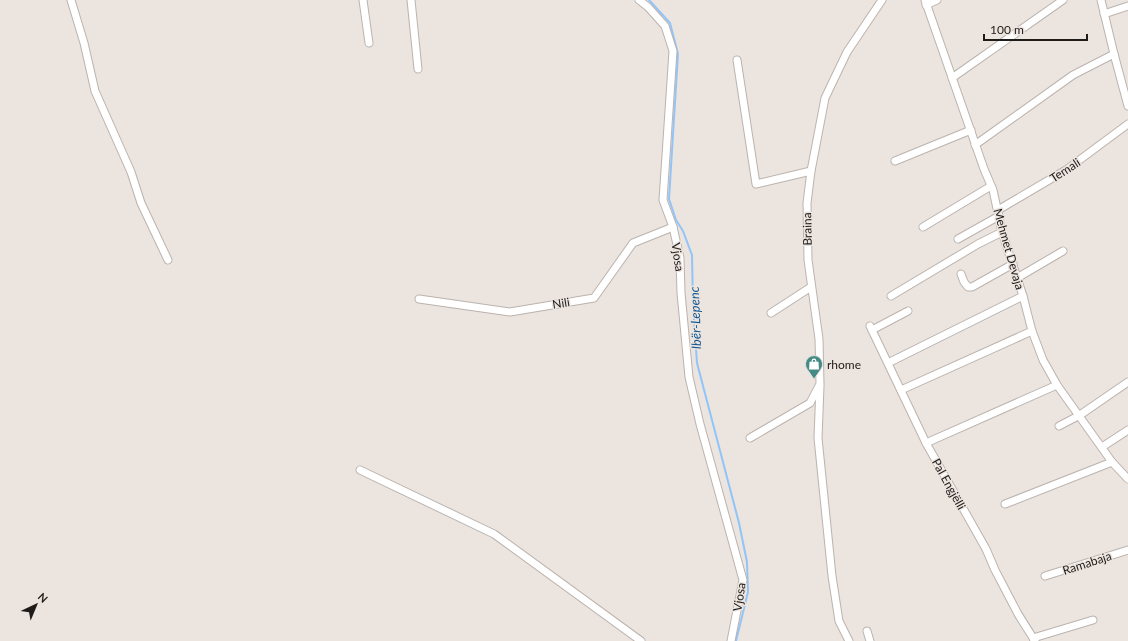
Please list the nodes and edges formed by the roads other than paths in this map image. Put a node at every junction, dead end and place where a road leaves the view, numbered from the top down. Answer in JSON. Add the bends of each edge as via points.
{"nodes":[{"id":1,"x":71,"y":0,"type":"edge"},
{"id":2,"x":363,"y":0,"type":"edge"},
{"id":3,"x":411,"y":0,"type":"edge"},
{"id":4,"x":639,"y":0,"type":"edge"},
{"id":5,"x":882,"y":0,"type":"edge"},
{"id":6,"x":937,"y":0,"type":"edge"},
{"id":7,"x":1063,"y":0,"type":"edge"},
{"id":8,"x":1101,"y":0,"type":"edge"},
{"id":9,"x":925,"y":3,"type":"edge"},
{"id":10,"x":1128,"y":6,"type":"edge"},
{"id":11,"x":1104,"y":14,"type":"junction"},
{"id":12,"x":369,"y":43,"type":"dead end"},
{"id":13,"x":1114,"y":54,"type":"junction"},
{"id":14,"x":737,"y":60,"type":"dead end"},
{"id":15,"x":418,"y":69,"type":"dead end"},
{"id":16,"x":952,"y":78,"type":"junction"},
{"id":17,"x":1125,"y":78,"type":"edge"},
{"id":18,"x":1128,"y":106,"type":"edge"},
{"id":19,"x":1128,"y":124,"type":"edge"},
{"id":20,"x":971,"y":130,"type":"junction"},
{"id":21,"x":975,"y":145,"type":"junction"},
{"id":22,"x":895,"y":161,"type":"dead end"},
{"id":23,"x":811,"y":171,"type":"junction"},
{"id":24,"x":991,"y":186,"type":"junction"},
{"id":25,"x":998,"y":212,"type":"junction"},
{"id":26,"x":673,"y":227,"type":"junction"},
{"id":27,"x":923,"y":227,"type":"dead end"},
{"id":28,"x":1002,"y":232,"type":"junction"},
{"id":29,"x":958,"y":239,"type":"dead end"},
{"id":30,"x":1063,"y":251,"type":"dead end"},
{"id":31,"x":168,"y":260,"type":"dead end"},
{"id":32,"x":1013,"y":264,"type":"junction"},
{"id":33,"x":961,"y":274,"type":"dead end"},
{"id":34,"x":1017,"y":278,"type":"junction"},
{"id":35,"x":811,"y":288,"type":"junction"},
{"id":36,"x":892,"y":296,"type":"dead end"},
{"id":37,"x":1023,"y":296,"type":"junction"},
{"id":38,"x":419,"y":299,"type":"dead end"},
{"id":39,"x":908,"y":311,"type":"dead end"},
{"id":40,"x":771,"y":313,"type":"dead end"},
{"id":41,"x":1032,"y":331,"type":"junction"},
{"id":42,"x":892,"y":361,"type":"dead end"},
{"id":43,"x":1128,"y":382,"type":"edge"},
{"id":44,"x":820,"y":384,"type":"junction"},
{"id":45,"x":1057,"y":385,"type":"junction"},
{"id":46,"x":901,"y":390,"type":"junction"},
{"id":47,"x":1080,"y":416,"type":"junction"},
{"id":48,"x":1059,"y":426,"type":"dead end"},
{"id":49,"x":1128,"y":430,"type":"edge"},
{"id":50,"x":750,"y":438,"type":"dead end"},
{"id":51,"x":926,"y":443,"type":"junction"},
{"id":52,"x":1102,"y":447,"type":"junction"},
{"id":53,"x":1112,"y":462,"type":"junction"},
{"id":54,"x":360,"y":470,"type":"dead end"},
{"id":55,"x":1128,"y":479,"type":"edge"},
{"id":56,"x":1005,"y":504,"type":"dead end"},
{"id":57,"x":1128,"y":550,"type":"edge"},
{"id":58,"x":1045,"y":576,"type":"dead end"},
{"id":59,"x":1093,"y":620,"type":"dead end"},
{"id":60,"x":867,"y":631,"type":"dead end"},
{"id":61,"x":1034,"y":640,"type":"edge"},
{"id":62,"x":641,"y":641,"type":"edge"},
{"id":63,"x":731,"y":641,"type":"edge"},
{"id":64,"x":848,"y":641,"type":"edge"},
{"id":65,"x":870,"y":641,"type":"edge"}],
"edges":[{"from":1,"to":31,"type":"street","via":[[95,91],[131,172],[141,203]]},
{"from":2,"to":12,"type":"street"},
{"from":3,"to":15,"type":"street"},
{"from":4,"to":26,"type":"street","name":"Vjosa","via":[[665,26],[673,51],[663,200]]},
{"from":5,"to":23,"type":"street","name":"Braina","via":[[847,52],[825,98]]},
{"from":6,"to":9,"type":"street"},
{"from":7,"to":16,"type":"street"},
{"from":8,"to":11,"type":"street"},
{"from":9,"to":16,"type":"street","name":"Mehmet Devaja"},
{"from":10,"to":11,"type":"street"},
{"from":11,"to":13,"type":"street"},
{"from":13,"to":17,"type":"street"},
{"from":13,"to":21,"type":"street","via":[[1073,75]]},
{"from":14,"to":23,"type":"street","via":[[756,184]]},
{"from":16,"to":20,"type":"street","name":"Mehmet Devaja"},
{"from":17,"to":18,"type":"street"},
{"from":19,"to":25,"type":"street","name":"Temali","via":[[1066,170]]},
{"from":20,"to":21,"type":"street","name":"Mehmet Devaja"},
{"from":20,"to":22,"type":"street"},
{"from":21,"to":24,"type":"street","name":"Mehmet Devaja"},
{"from":23,"to":35,"type":"street","name":"Braina","via":[[807,203]]},
{"from":24,"to":25,"type":"street","name":"Mehmet Devaja"},
{"from":24,"to":27,"type":"street"},
{"from":25,"to":28,"type":"street","name":"Mehmet Devaja"},
{"from":25,"to":29,"type":"street","name":"Temali"},
{"from":26,"to":38,"type":"street","name":"Nili","via":[[632,243],[594,298],[510,312]]},
{"from":26,"to":63,"type":"street","name":"Vjosa","via":[[680,258],[689,377],[743,580]]},
{"from":28,"to":32,"type":"street","name":"Mehmet Devaja"},
{"from":28,"to":36,"type":"street"},
{"from":30,"to":34,"type":"street"},
{"from":32,"to":33,"type":"street","via":[[972,287],[968,287]]},
{"from":32,"to":34,"type":"street","name":"Mehmet Devaja"},
{"from":34,"to":37,"type":"street","name":"Mehmet Devaja"},
{"from":35,"to":40,"type":"street"},
{"from":35,"to":44,"type":"street","name":"Braina","via":[[819,339]]},
{"from":37,"to":41,"type":"street","name":"Mehmet Devaja"},
{"from":37,"to":42,"type":"street"},
{"from":39,"to":46,"type":"street","name":"Pal Engjëlli","via":[[871,328]]},
{"from":41,"to":45,"type":"street","name":"Mehmet Devaja","via":[[1049,373]]},
{"from":41,"to":46,"type":"street"},
{"from":43,"to":47,"type":"street"},
{"from":44,"to":50,"type":"street","name":"Braina","via":[[810,403]]},
{"from":44,"to":64,"type":"street","via":[[818,438],[832,576],[839,621]]},
{"from":45,"to":47,"type":"street","name":"Mehmet Devaja"},
{"from":45,"to":51,"type":"street"},
{"from":46,"to":51,"type":"street","name":"Pal Engjëlli"},
{"from":47,"to":48,"type":"street"},
{"from":47,"to":52,"type":"street","name":"Mehmet Devaja"},
{"from":49,"to":52,"type":"street"},
{"from":51,"to":61,"type":"street","name":"Pal Engjëlli"},
{"from":52,"to":53,"type":"street","name":"Mehmet Devaja"},
{"from":53,"to":55,"type":"street","name":"Mehmet Devaja"},
{"from":53,"to":56,"type":"street"},
{"from":54,"to":62,"type":"street","via":[[494,534]]},
{"from":57,"to":58,"type":"street","name":"Ramabaja"},
{"from":59,"to":61,"type":"street","name":"Pal Engjëlli"},
{"from":60,"to":65,"type":"street"}]}
